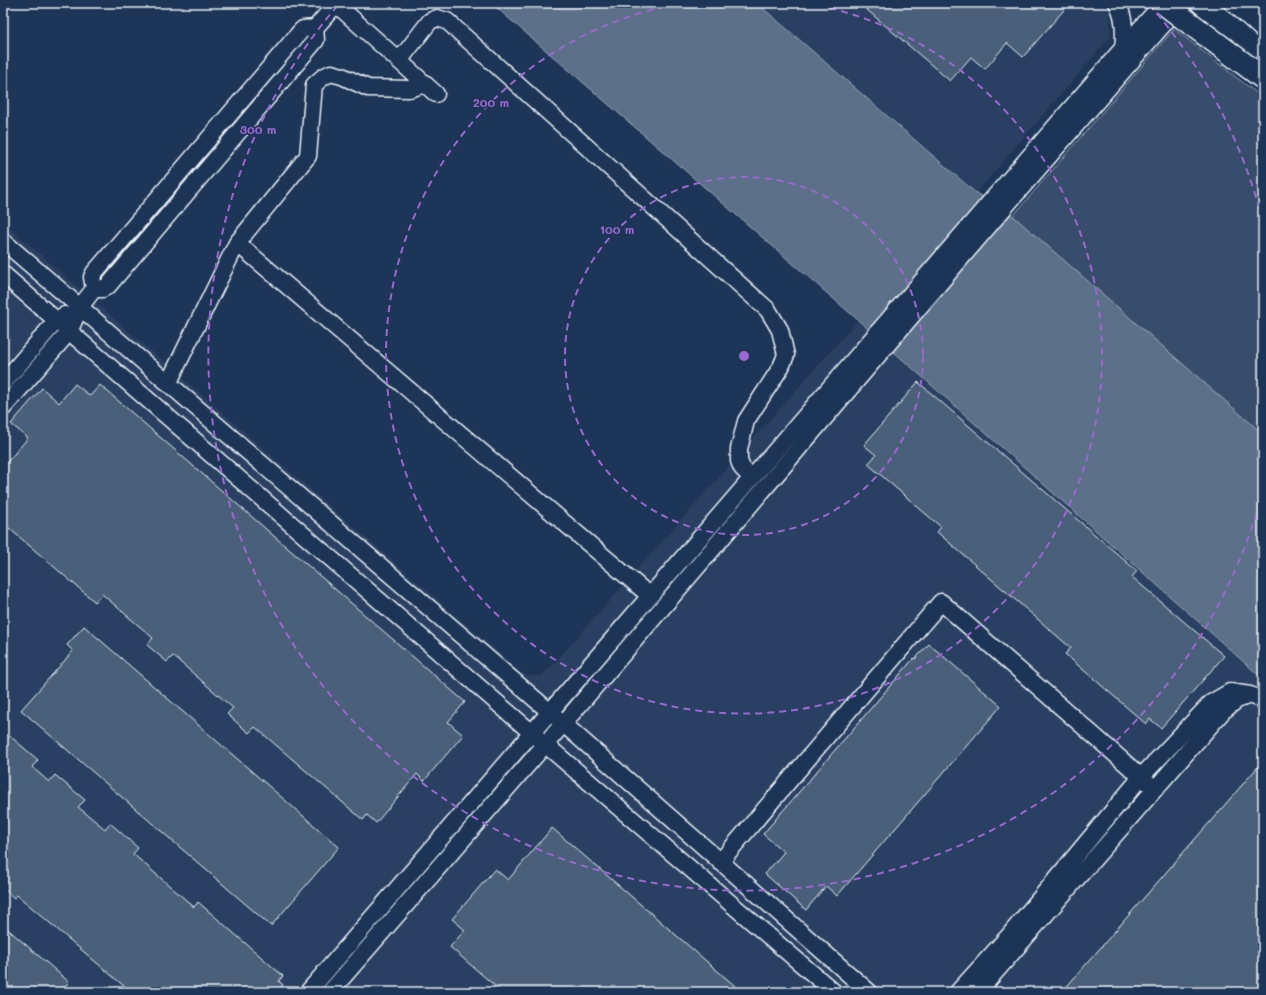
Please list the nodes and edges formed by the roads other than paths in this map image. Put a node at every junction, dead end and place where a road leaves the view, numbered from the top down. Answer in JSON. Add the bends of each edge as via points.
{"nodes":[{"id":1,"x":1116,"y":3,"type":"edge"},
{"id":2,"x":1163,"y":3,"type":"edge"},
{"id":3,"x":1182,"y":3,"type":"edge"},
{"id":4,"x":1202,"y":3,"type":"edge"},
{"id":5,"x":336,"y":4,"type":"edge"},
{"id":6,"x":1123,"y":48,"type":"junction"},
{"id":7,"x":1263,"y":58,"type":"edge"},
{"id":8,"x":399,"y":60,"type":"junction"},
{"id":9,"x":1263,"y":78,"type":"edge"},
{"id":10,"x":1005,"y":195,"type":"junction"},
{"id":11,"x":3,"y":240,"type":"edge"},
{"id":12,"x":237,"y":243,"type":"junction"},
{"id":13,"x":3,"y":274,"type":"edge"},
{"id":14,"x":80,"y":307,"type":"junction"},
{"id":15,"x":56,"y":320,"type":"junction"},
{"id":16,"x":69,"y":332,"type":"junction"},
{"id":17,"x":874,"y":348,"type":"junction"},
{"id":18,"x":3,"y":383,"type":"edge"},
{"id":19,"x":168,"y":384,"type":"junction"},
{"id":20,"x":3,"y":408,"type":"edge"},
{"id":21,"x":752,"y":478,"type":"junction"},
{"id":22,"x":650,"y":596,"type":"junction"},
{"id":23,"x":1257,"y":697,"type":"edge"},
{"id":24,"x":550,"y":712,"type":"junction"},
{"id":25,"x":563,"y":724,"type":"junction"},
{"id":26,"x":532,"y":733,"type":"junction"},
{"id":27,"x":545,"y":744,"type":"junction"},
{"id":28,"x":1141,"y":777,"type":"junction"},
{"id":29,"x":1155,"y":789,"type":"junction"},
{"id":30,"x":720,"y":862,"type":"junction"},
{"id":31,"x":308,"y":992,"type":"edge"},
{"id":32,"x":330,"y":992,"type":"edge"},
{"id":33,"x":834,"y":992,"type":"edge"},
{"id":34,"x":869,"y":992,"type":"edge"},
{"id":35,"x":958,"y":992,"type":"edge"},
{"id":36,"x":978,"y":992,"type":"edge"}],
"edges":[{"from":1,"to":6,"type":"street","via":[[1124,21]]},
{"from":2,"to":6,"type":"street"},
{"from":2,"to":9,"type":"highway","bridge":true},
{"from":3,"to":10,"type":"street"},
{"from":4,"to":7,"type":"highway"},
{"from":5,"to":8,"type":"street"},
{"from":5,"to":14,"type":"street","via":[[315,28],[303,29],[300,32],[94,273],[94,289]]},
{"from":6,"to":10,"type":"street"},
{"from":8,"to":12,"type":"street","via":[[431,89],[368,88],[331,73],[314,85],[308,156]]},
{"from":8,"to":21,"type":"street","via":[[430,21],[437,18],[447,20],[768,310],[780,330],[786,355],[746,421],[739,449],[739,461]]},
{"from":10,"to":17,"type":"street"},
{"from":11,"to":14,"type":"street"},
{"from":12,"to":19,"type":"street"},
{"from":12,"to":22,"type":"street"},
{"from":13,"to":15,"type":"street"},
{"from":14,"to":15,"type":"street"},
{"from":14,"to":16,"type":"street"},
{"from":14,"to":19,"type":"street"},
{"from":15,"to":16,"type":"street"},
{"from":15,"to":18,"type":"street"},
{"from":16,"to":20,"type":"street"},
{"from":16,"to":26,"type":"street"},
{"from":17,"to":21,"type":"street"},
{"from":17,"to":25,"type":"street"},
{"from":19,"to":24,"type":"street"},
{"from":21,"to":22,"type":"street"},
{"from":22,"to":24,"type":"street"},
{"from":23,"to":28,"type":"street","via":[[1230,692],[1211,703]]},
{"from":23,"to":29,"type":"street","via":[[1236,700]]},
{"from":24,"to":25,"type":"street"},
{"from":24,"to":26,"type":"street"},
{"from":25,"to":27,"type":"street"},
{"from":25,"to":30,"type":"street"},
{"from":26,"to":27,"type":"street"},
{"from":26,"to":31,"type":"street"},
{"from":27,"to":32,"type":"street"},
{"from":27,"to":33,"type":"street"},
{"from":28,"to":29,"type":"street"},
{"from":28,"to":30,"type":"street","via":[[941,602]]},
{"from":28,"to":35,"type":"street","via":[[1007,938]]},
{"from":29,"to":36,"type":"street"},
{"from":30,"to":34,"type":"street"}]}
